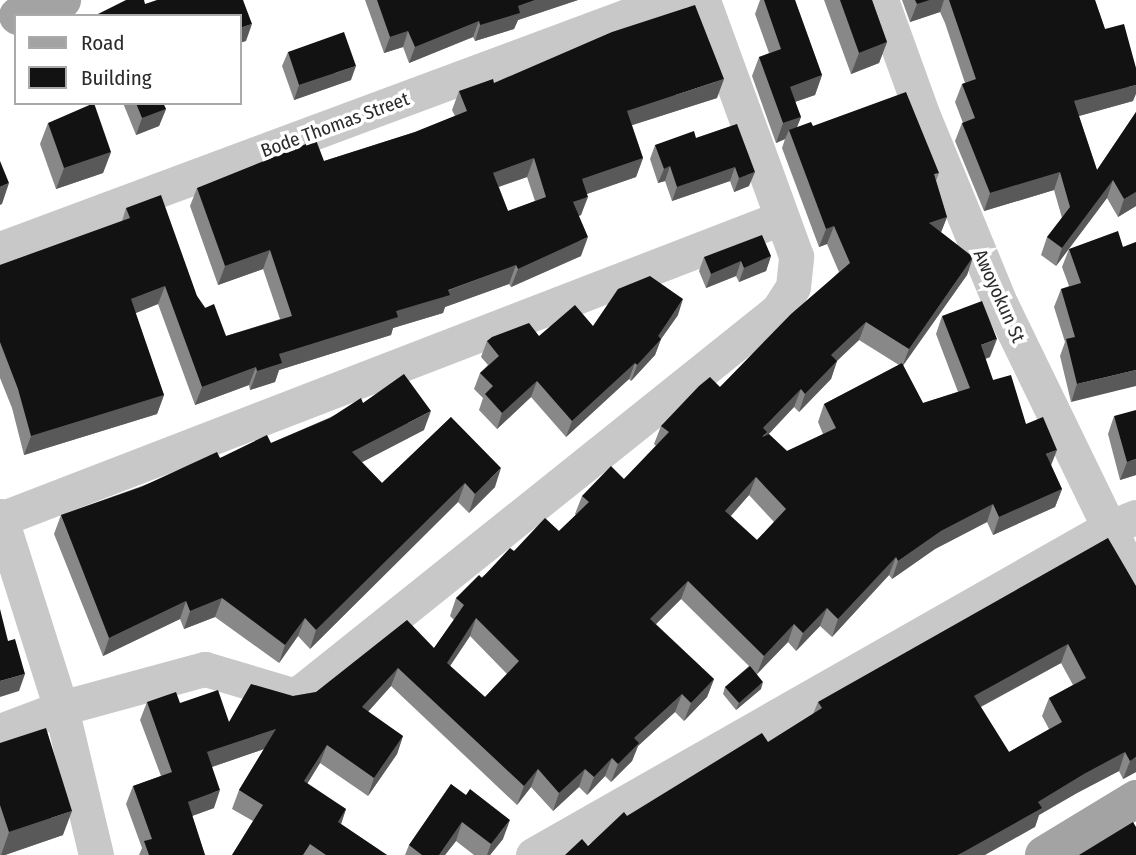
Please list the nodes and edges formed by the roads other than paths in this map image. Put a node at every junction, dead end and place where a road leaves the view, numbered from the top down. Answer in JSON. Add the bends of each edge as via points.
{"nodes":[{"id":1,"x":62,"y":0,"type":"edge"},
{"id":2,"x":670,"y":0,"type":"edge"},
{"id":3,"x":703,"y":0,"type":"edge"},
{"id":4,"x":881,"y":0,"type":"edge"},
{"id":5,"x":23,"y":14,"type":"edge"},
{"id":6,"x":781,"y":218,"type":"junction"},
{"id":7,"x":0,"y":249,"type":"edge"},
{"id":8,"x":1,"y":518,"type":"edge"},
{"id":9,"x":1121,"y":523,"type":"edge"},
{"id":10,"x":1136,"y":583,"type":"edge"},
{"id":11,"x":61,"y":708,"type":"junction"},
{"id":12,"x":0,"y":731,"type":"edge"},
{"id":13,"x":1136,"y":799,"type":"edge"},
{"id":14,"x":96,"y":855,"type":"edge"},
{"id":15,"x":533,"y":855,"type":"edge"},
{"id":16,"x":1044,"y":855,"type":"edge"}],
"edges":[{"from":1,"to":5,"type":"main road"},
{"from":2,"to":7,"type":"street","name":"Bode Thomas Street"},
{"from":3,"to":6,"type":"street"},
{"from":4,"to":9,"type":"street","name":"Awoyokun St","via":[[923,116],[1002,305]]},
{"from":6,"to":8,"type":"street"},
{"from":6,"to":11,"type":"street","via":[[796,256],[793,287],[778,310],[302,691],[292,695],[205,669]]},
{"from":8,"to":11,"type":"street"},
{"from":9,"to":10,"type":"street","name":"Awoyokun St"},
{"from":9,"to":15,"type":"street"},
{"from":11,"to":12,"type":"street"},
{"from":11,"to":14,"type":"street"},
{"from":13,"to":16,"type":"main road"}]}
